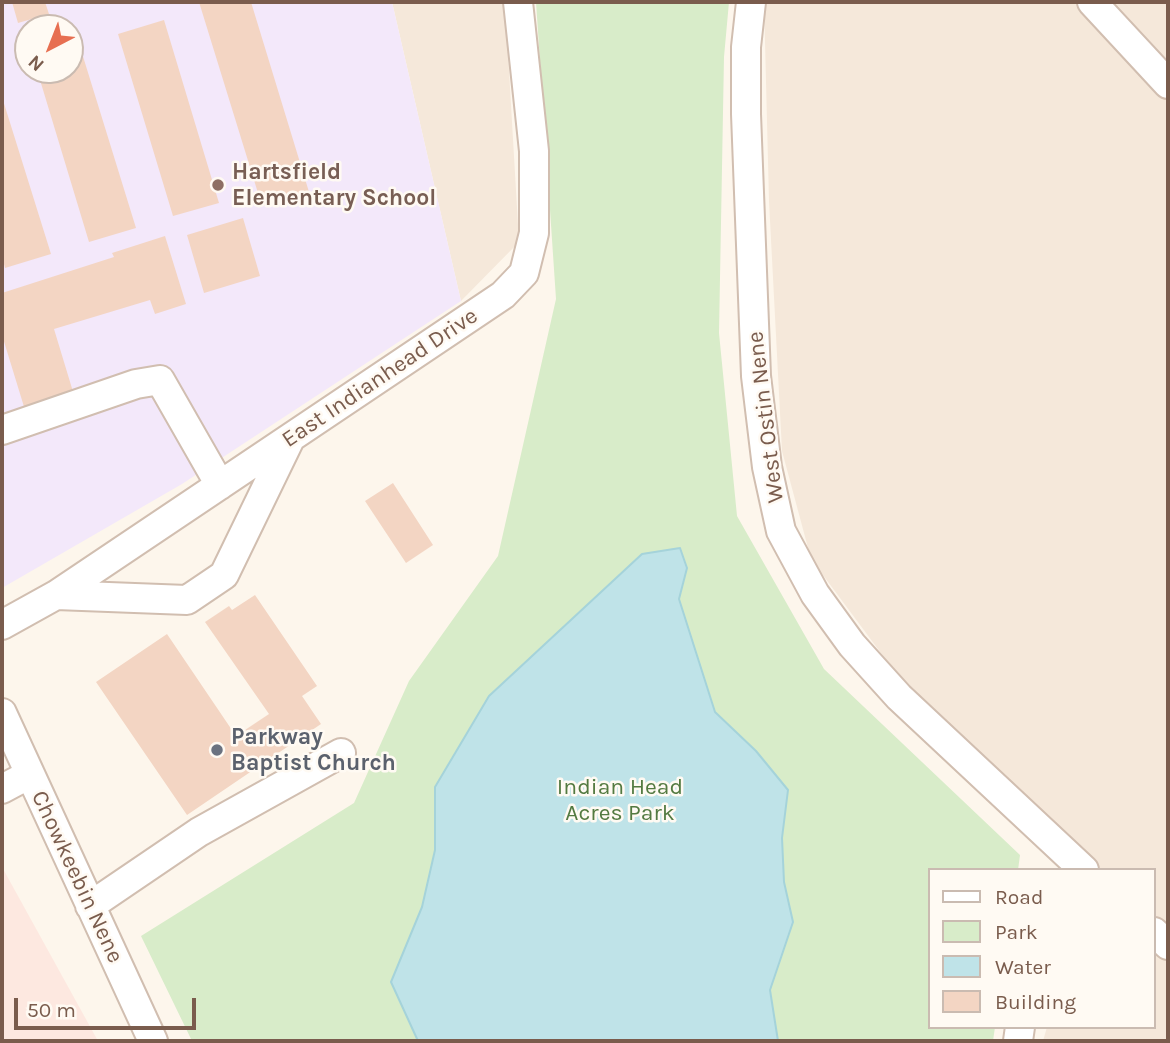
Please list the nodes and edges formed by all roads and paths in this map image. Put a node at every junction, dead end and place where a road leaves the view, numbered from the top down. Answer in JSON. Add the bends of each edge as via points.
{"nodes":[{"id":1,"x":518,"y":2,"type":"edge"},
{"id":2,"x":751,"y":2,"type":"edge"},
{"id":3,"x":1092,"y":2,"type":"edge"},
{"id":4,"x":1168,"y":84,"type":"edge"},
{"id":5,"x":2,"y":430,"type":"edge"},
{"id":6,"x":291,"y":437,"type":"junction"},
{"id":7,"x":220,"y":485,"type":"junction"},
{"id":8,"x":56,"y":595,"type":"junction"},
{"id":9,"x":2,"y":625,"type":"edge"},
{"id":10,"x":2,"y":713,"type":"edge"},
{"id":11,"x":341,"y":753,"type":"dead end"},
{"id":12,"x":30,"y":774,"type":"junction"},
{"id":13,"x":2,"y":789,"type":"edge"},
{"id":14,"x":1073,"y":866,"type":"edge"},
{"id":15,"x":90,"y":906,"type":"junction"},
{"id":16,"x":153,"y":1041,"type":"edge"}],
"edges":[{"from":1,"to":6,"type":"street","name":"East Indianhead Drive","via":[[534,151],[534,233],[524,272],[503,295]]},
{"from":2,"to":14,"type":"street","name":"West Ostin Nene","via":[[746,114],[756,376],[767,467],[781,531],[815,594],[852,645],[899,697]]},
{"from":3,"to":4,"type":"street"},
{"from":5,"to":7,"type":"street","via":[[160,380]]},
{"from":6,"to":7,"type":"street","name":"East Indianhead Drive"},
{"from":6,"to":8,"type":"street","via":[[224,575],[187,600]]},
{"from":7,"to":8,"type":"street","name":"East Indianhead Drive"},
{"from":8,"to":9,"type":"street","name":"East Indianhead Drive"},
{"from":10,"to":12,"type":"street","name":"Chowkeebin Nene"},
{"from":11,"to":15,"type":"street","via":[[199,832]]},
{"from":12,"to":13,"type":"street"},
{"from":12,"to":15,"type":"street","name":"Chowkeebin Nene"},
{"from":15,"to":16,"type":"street","name":"Chowkeebin Nene"}]}
